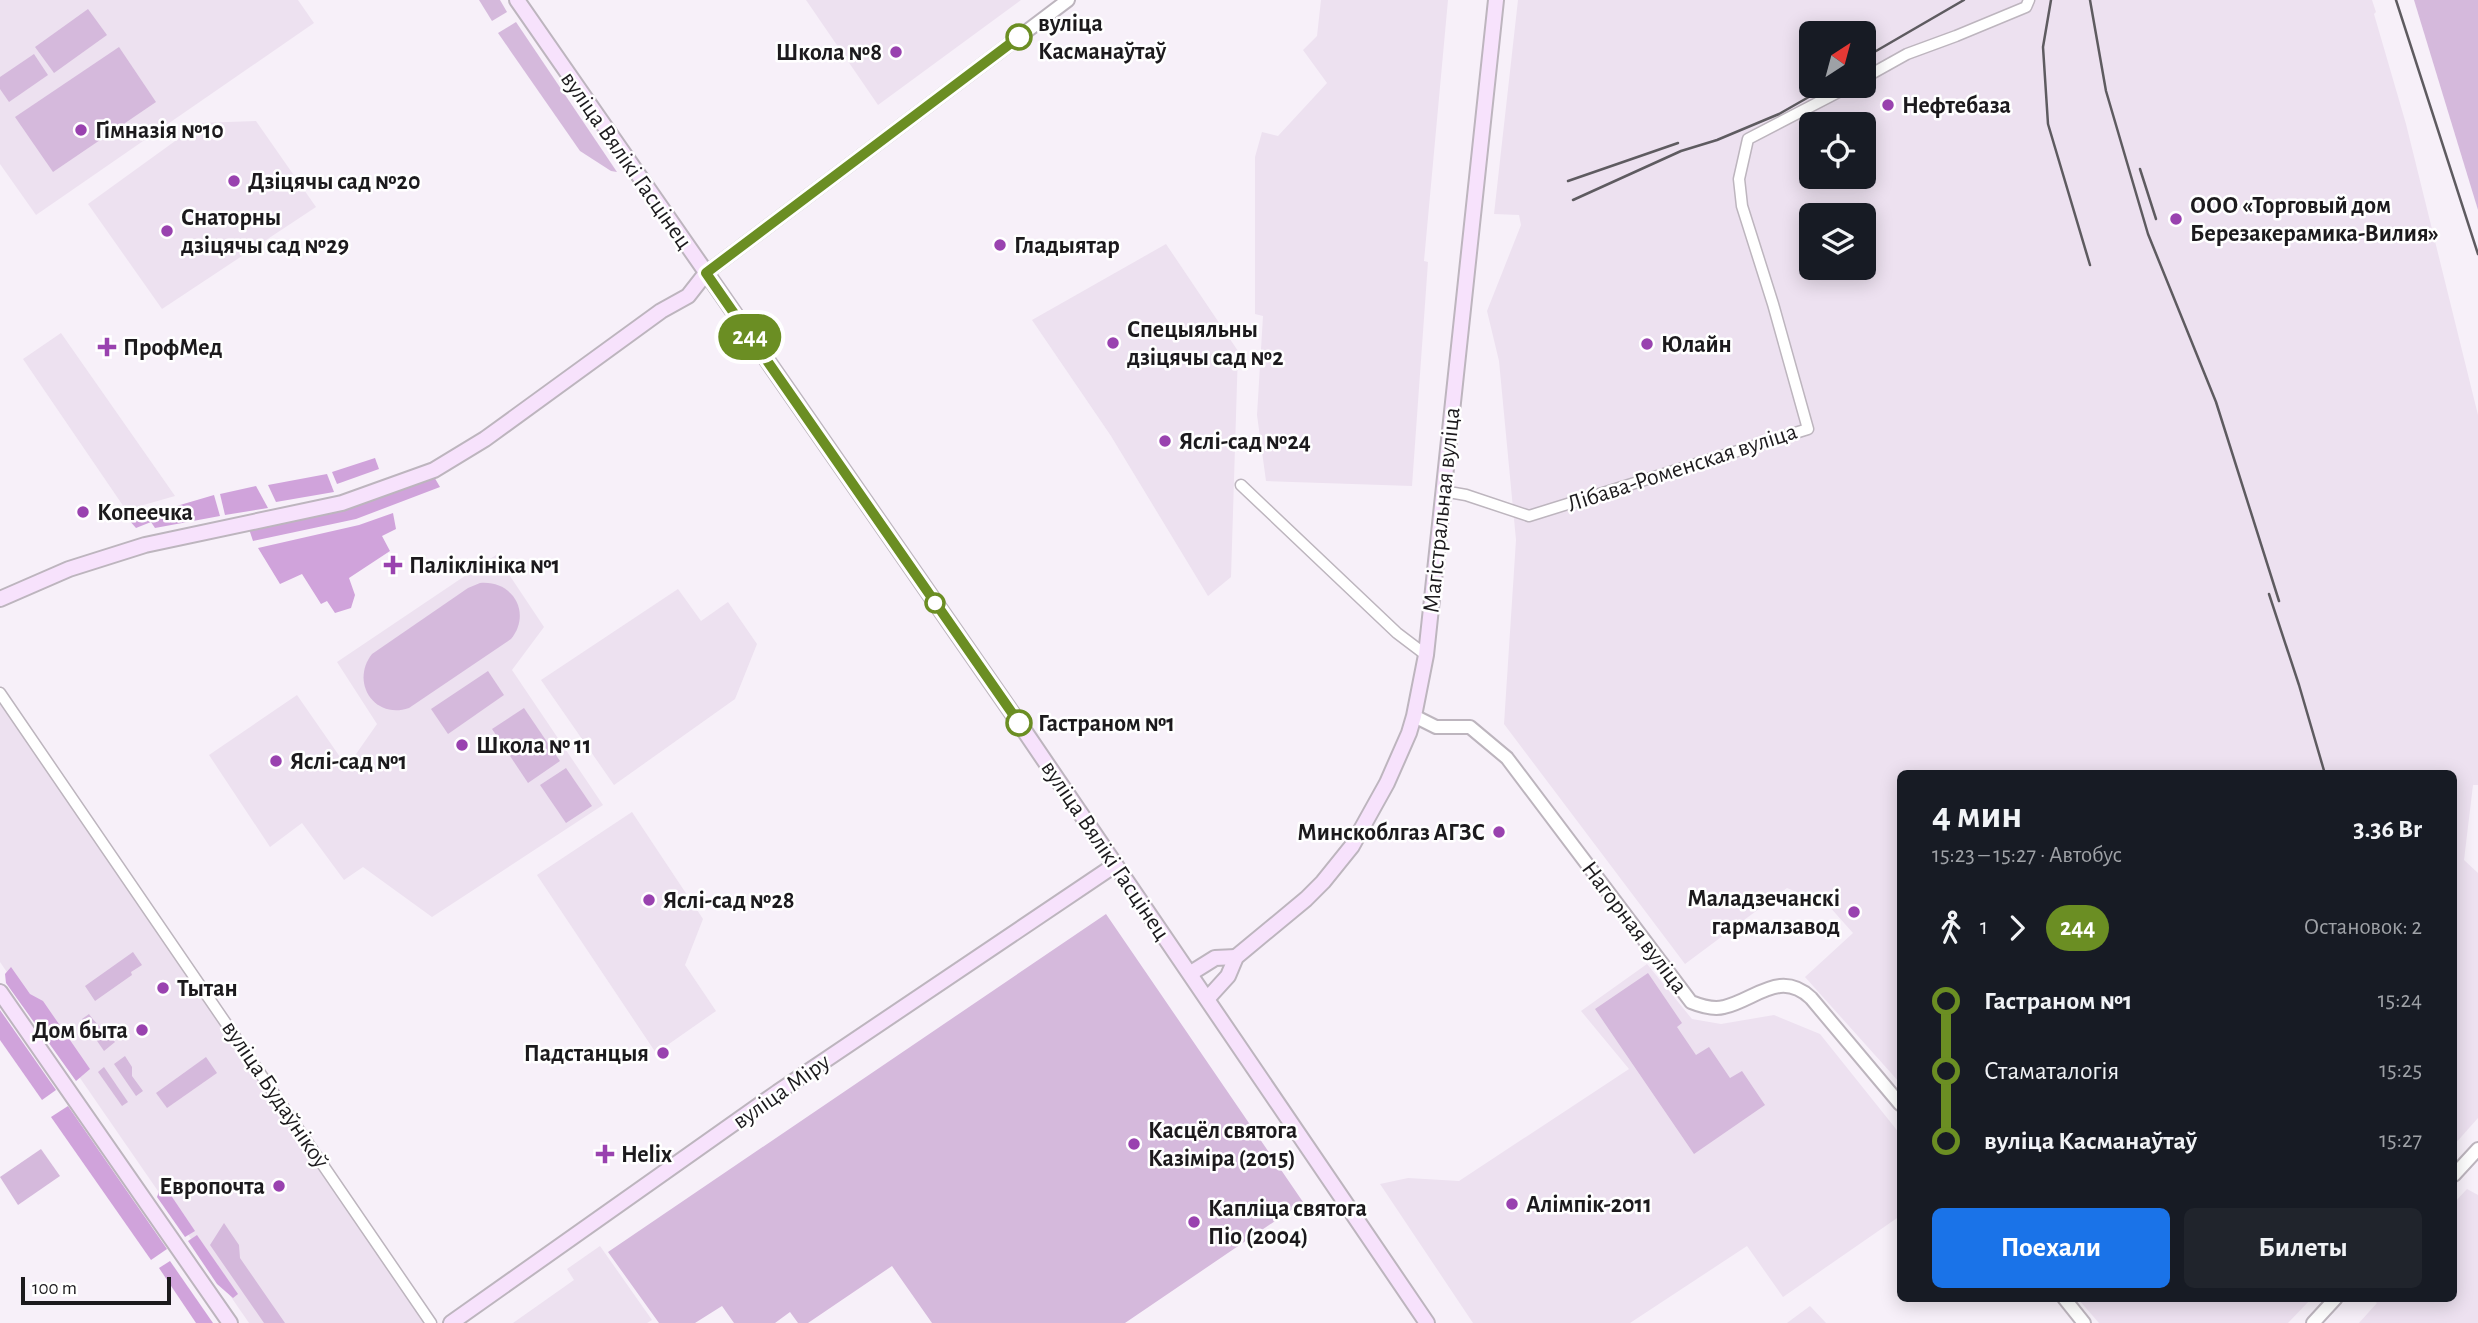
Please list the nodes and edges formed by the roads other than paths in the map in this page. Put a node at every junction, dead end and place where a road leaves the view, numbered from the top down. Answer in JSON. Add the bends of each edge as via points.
{"nodes":[{"id":1,"x":517,"y":0,"type":"edge"},
{"id":2,"x":1068,"y":0,"type":"edge"},
{"id":3,"x":1496,"y":0,"type":"edge"},
{"id":4,"x":2029,"y":0,"type":"edge"},
{"id":5,"x":1876,"y":71,"type":"edge"},
{"id":6,"x":1827,"y":98,"type":"edge"},
{"id":7,"x":706,"y":273,"type":"junction"},
{"id":8,"x":1241,"y":485,"type":"dead end"},
{"id":9,"x":1443,"y":491,"type":"junction"},
{"id":10,"x":0,"y":599,"type":"edge"},
{"id":11,"x":1426,"y":655,"type":"junction"},
{"id":12,"x":0,"y":694,"type":"edge"},
{"id":13,"x":1414,"y":716,"type":"junction"},
{"id":14,"x":1115,"y":865,"type":"junction"},
{"id":15,"x":1236,"y":957,"type":"junction"},
{"id":16,"x":1191,"y":973,"type":"junction"},
{"id":17,"x":0,"y":992,"type":"edge"},
{"id":18,"x":1208,"y":998,"type":"junction"},
{"id":19,"x":1897,"y":1100,"type":"edge"},
{"id":20,"x":2478,"y":1149,"type":"edge"},
{"id":21,"x":2457,"y":1172,"type":"edge"},
{"id":22,"x":2067,"y":1302,"type":"edge"},
{"id":23,"x":2332,"y":1302,"type":"edge"},
{"id":24,"x":230,"y":1323,"type":"edge"},
{"id":25,"x":431,"y":1323,"type":"edge"},
{"id":26,"x":450,"y":1323,"type":"edge"},
{"id":27,"x":1427,"y":1323,"type":"edge"},
{"id":28,"x":2084,"y":1323,"type":"edge"},
{"id":29,"x":2313,"y":1323,"type":"edge"}],
"edges":[{"from":1,"to":7,"type":"main road","name":"вуліца Вялікі Гасцінец"},
{"from":2,"to":7,"type":"street"},
{"from":3,"to":9,"type":"main road","name":"Магістральная вуліца"},
{"from":4,"to":5,"type":"street","via":[[2026,7],[1907,54]]},
{"from":6,"to":9,"type":"street","name":"Лібава-Роменская вуліца","via":[[1748,139],[1740,179],[1742,206],[1808,429],[1529,516]]},
{"from":7,"to":10,"type":"main road","via":[[485,439],[434,470],[342,503],[145,545],[69,569]]},
{"from":7,"to":14,"type":"main road","name":"вуліца Вялікі Гасцінец"},
{"from":8,"to":11,"type":"street"},
{"from":9,"to":11,"type":"main road","name":"Магістральная вуліца"},
{"from":11,"to":13,"type":"main road","name":"Магістральная вуліца"},
{"from":12,"to":25,"type":"street","name":"вуліца Будаўнікоў"},
{"from":13,"to":15,"type":"main road","name":"Магістральная вуліца","via":[[1387,783],[1352,846],[1306,899]]},
{"from":13,"to":19,"type":"street","name":"Нагорная вуліца","via":[[1436,727],[1470,727],[1507,758],[1691,1002],[1724,1007],[1772,986],[1797,988],[1811,998]]},
{"from":14,"to":16,"type":"main road","name":"вуліца Вялікі Гасцінец"},
{"from":14,"to":26,"type":"main road","name":"вуліца Міру","via":[[778,1092]]},
{"from":15,"to":16,"type":"main road","via":[[1215,958]]},
{"from":15,"to":18,"type":"main road","via":[[1228,976]]},
{"from":16,"to":18,"type":"main road","name":"вуліца Вялікі Гасцінец"},
{"from":17,"to":24,"type":"main road"},
{"from":18,"to":27,"type":"main road","name":"вуліца Вялікі Гасцінец"},
{"from":20,"to":21,"type":"street"},
{"from":22,"to":28,"type":"street"},
{"from":23,"to":29,"type":"street"}]}
